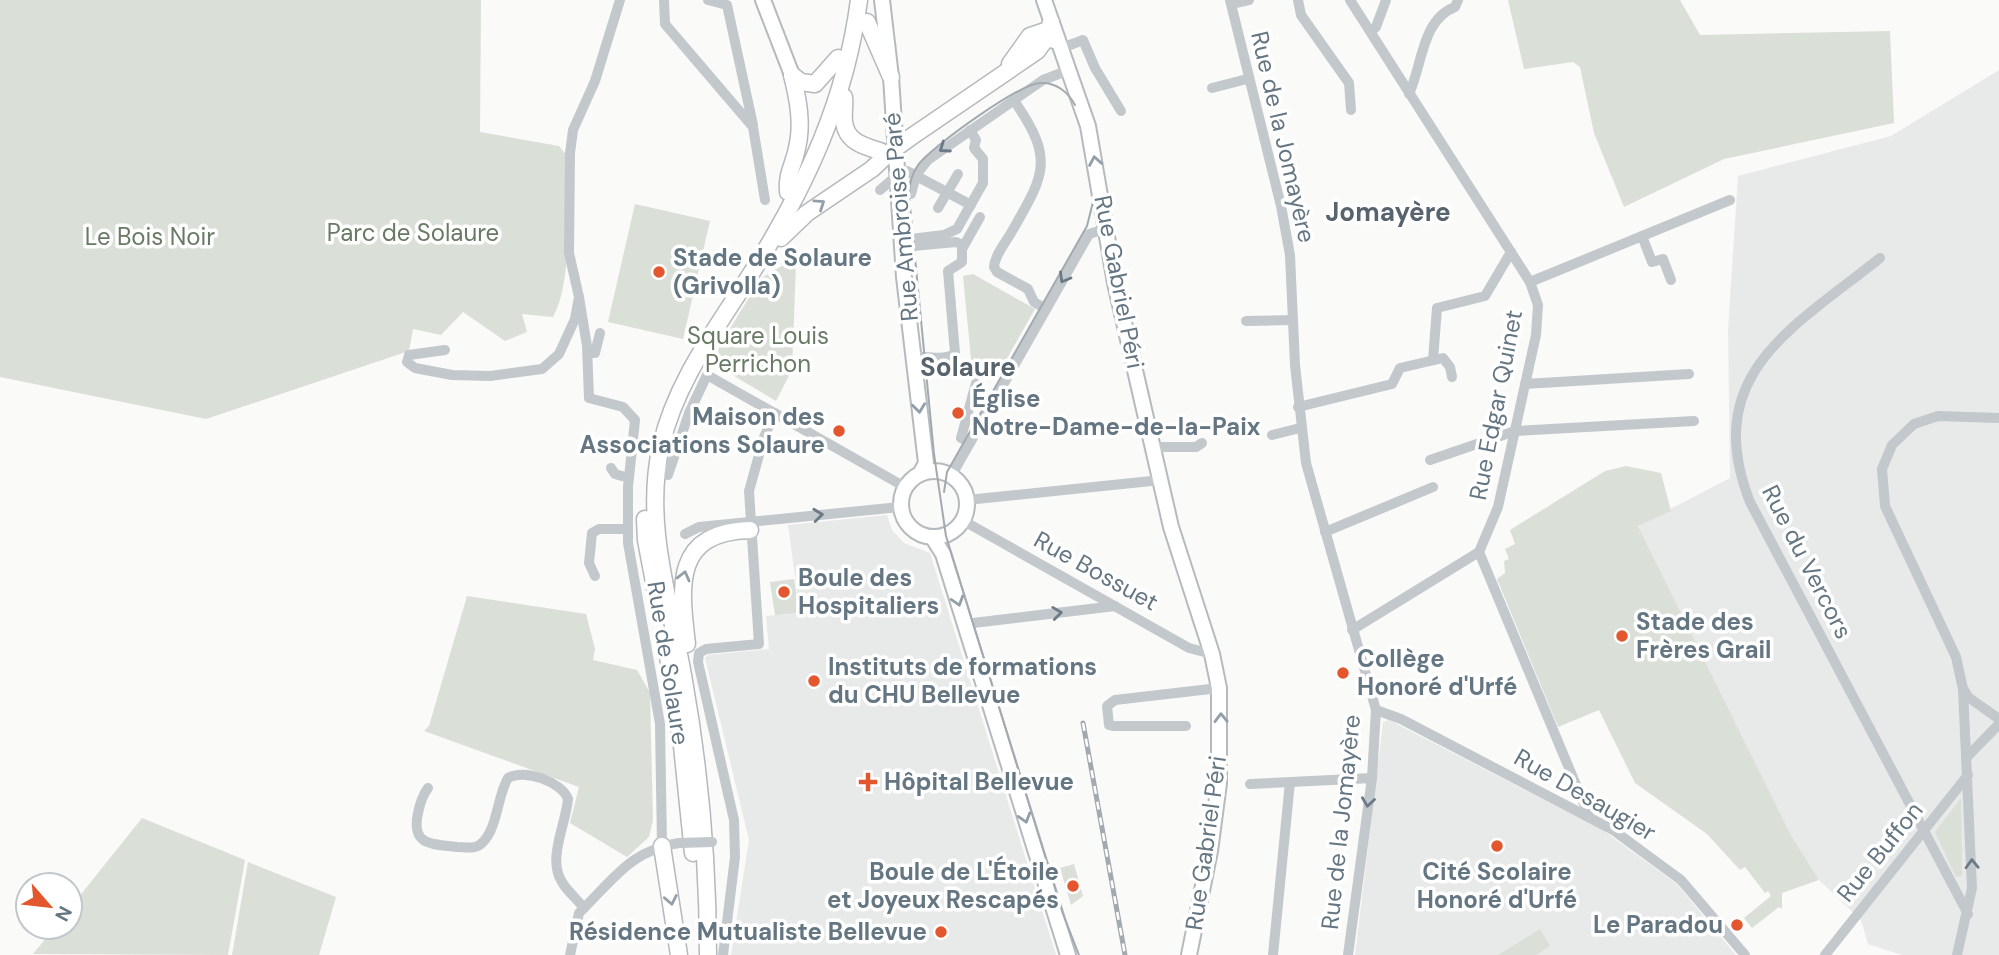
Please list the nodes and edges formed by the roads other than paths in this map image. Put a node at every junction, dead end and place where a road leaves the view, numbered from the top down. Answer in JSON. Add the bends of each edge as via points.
{"nodes":[{"id":1,"x":620,"y":0,"type":"edge"},
{"id":2,"x":664,"y":0,"type":"edge"},
{"id":3,"x":708,"y":0,"type":"edge"},
{"id":4,"x":763,"y":0,"type":"edge"},
{"id":5,"x":849,"y":0,"type":"edge"},
{"id":6,"x":859,"y":0,"type":"edge"},
{"id":7,"x":882,"y":0,"type":"edge"},
{"id":8,"x":1044,"y":0,"type":"edge"},
{"id":9,"x":1249,"y":0,"type":"edge"},
{"id":10,"x":1298,"y":0,"type":"edge"},
{"id":11,"x":1350,"y":0,"type":"edge"},
{"id":12,"x":1385,"y":0,"type":"edge"},
{"id":13,"x":1458,"y":0,"type":"edge"},
{"id":14,"x":1231,"y":2,"type":"edge"},
{"id":15,"x":867,"y":22,"type":"dead end"},
{"id":16,"x":1371,"y":31,"type":"junction"},
{"id":17,"x":1059,"y":46,"type":"junction"},
{"id":18,"x":838,"y":58,"type":"junction"},
{"id":19,"x":792,"y":75,"type":"junction"},
{"id":20,"x":891,"y":77,"type":"junction"},
{"id":21,"x":1247,"y":79,"type":"junction"},
{"id":22,"x":842,"y":86,"type":"junction"},
{"id":23,"x":1212,"y":88,"type":"dead end"},
{"id":24,"x":1409,"y":94,"type":"junction"},
{"id":25,"x":1017,"y":104,"type":"dead end"},
{"id":26,"x":1352,"y":110,"type":"dead end"},
{"id":27,"x":1121,"y":111,"type":"dead end"},
{"id":28,"x":753,"y":127,"type":"junction"},
{"id":29,"x":970,"y":131,"type":"junction"},
{"id":30,"x":888,"y":153,"type":"junction"},
{"id":31,"x":896,"y":171,"type":"junction"},
{"id":32,"x":957,"y":174,"type":"dead end"},
{"id":33,"x":916,"y":175,"type":"junction"},
{"id":34,"x":788,"y":192,"type":"junction"},
{"id":35,"x":947,"y":192,"type":"junction"},
{"id":36,"x":905,"y":196,"type":"junction"},
{"id":37,"x":765,"y":200,"type":"dead end"},
{"id":38,"x":1730,"y":200,"type":"dead end"},
{"id":39,"x":971,"y":205,"type":"junction"},
{"id":40,"x":938,"y":208,"type":"dead end"},
{"id":41,"x":980,"y":217,"type":"dead end"},
{"id":42,"x":1105,"y":229,"type":"junction"},
{"id":43,"x":1642,"y":236,"type":"junction"},
{"id":44,"x":902,"y":244,"type":"junction"},
{"id":45,"x":963,"y":245,"type":"junction"},
{"id":46,"x":768,"y":247,"type":"junction"},
{"id":47,"x":1511,"y":252,"type":"junction"},
{"id":48,"x":1880,"y":258,"type":"dead end"},
{"id":49,"x":1671,"y":280,"type":"dead end"},
{"id":50,"x":1530,"y":282,"type":"junction"},
{"id":51,"x":579,"y":297,"type":"junction"},
{"id":52,"x":1046,"y":310,"type":"junction"},
{"id":53,"x":1293,"y":320,"type":"junction"},
{"id":54,"x":1246,"y":321,"type":"dead end"},
{"id":55,"x":600,"y":333,"type":"dead end"},
{"id":56,"x":444,"y":349,"type":"dead end"},
{"id":57,"x":588,"y":353,"type":"junction"},
{"id":58,"x":914,"y":357,"type":"junction"},
{"id":59,"x":1433,"y":360,"type":"junction"},
{"id":60,"x":1689,"y":374,"type":"dead end"},
{"id":61,"x":1452,"y":377,"type":"dead end"},
{"id":62,"x":976,"y":383,"type":"dead end"},
{"id":63,"x":1525,"y":384,"type":"junction"},
{"id":64,"x":1298,"y":407,"type":"junction"},
{"id":65,"x":775,"y":413,"type":"junction"},
{"id":66,"x":1999,"y":418,"type":"edge"},
{"id":67,"x":1695,"y":421,"type":"dead end"},
{"id":68,"x":1300,"y":428,"type":"junction"},
{"id":69,"x":1515,"y":430,"type":"junction"},
{"id":70,"x":1272,"y":435,"type":"dead end"},
{"id":71,"x":970,"y":443,"type":"junction"},
{"id":72,"x":1202,"y":443,"type":"dead end"},
{"id":73,"x":1154,"y":447,"type":"junction"},
{"id":74,"x":1430,"y":460,"type":"dead end"},
{"id":75,"x":614,"y":469,"type":"dead end"},
{"id":76,"x":949,"y":473,"type":"junction"},
{"id":77,"x":920,"y":474,"type":"junction"},
{"id":78,"x":668,"y":475,"type":"dead end"},
{"id":79,"x":629,"y":478,"type":"junction"},
{"id":80,"x":1161,"y":480,"type":"junction"},
{"id":81,"x":905,"y":487,"type":"junction"},
{"id":82,"x":1433,"y":487,"type":"dead end"},
{"id":83,"x":967,"y":500,"type":"junction"},
{"id":84,"x":900,"y":507,"type":"junction"},
{"id":85,"x":962,"y":520,"type":"junction"},
{"id":86,"x":750,"y":526,"type":"junction"},
{"id":87,"x":606,"y":528,"type":"junction"},
{"id":88,"x":1325,"y":532,"type":"junction"},
{"id":89,"x":685,"y":534,"type":"dead end"},
{"id":90,"x":933,"y":538,"type":"junction"},
{"id":91,"x":1479,"y":552,"type":"junction"},
{"id":92,"x":589,"y":566,"type":"dead end"},
{"id":93,"x":1116,"y":606,"type":"junction"},
{"id":94,"x":965,"y":624,"type":"junction"},
{"id":95,"x":1352,"y":630,"type":"junction"},
{"id":96,"x":1212,"y":654,"type":"junction"},
{"id":97,"x":641,"y":662,"type":"dead end"},
{"id":98,"x":654,"y":681,"type":"junction"},
{"id":99,"x":1219,"y":688,"type":"junction"},
{"id":100,"x":1963,"y":689,"type":"junction"},
{"id":101,"x":1376,"y":710,"type":"junction"},
{"id":102,"x":1999,"y":719,"type":"edge"},
{"id":103,"x":1999,"y":724,"type":"edge"},
{"id":104,"x":1186,"y":726,"type":"dead end"},
{"id":105,"x":693,"y":741,"type":"junction"},
{"id":106,"x":1966,"y":758,"type":"junction"},
{"id":107,"x":1968,"y":775,"type":"junction"},
{"id":108,"x":1372,"y":778,"type":"junction"},
{"id":109,"x":1290,"y":782,"type":"junction"},
{"id":110,"x":1250,"y":783,"type":"dead end"},
{"id":111,"x":428,"y":788,"type":"dead end"},
{"id":112,"x":1589,"y":816,"type":"junction"},
{"id":113,"x":1923,"y":834,"type":"junction"},
{"id":114,"x":734,"y":840,"type":"junction"},
{"id":115,"x":662,"y":846,"type":"junction"},
{"id":116,"x":584,"y":908,"type":"junction"},
{"id":117,"x":1968,"y":914,"type":"junction"},
{"id":118,"x":570,"y":955,"type":"edge"},
{"id":119,"x":679,"y":955,"type":"edge"},
{"id":120,"x":697,"y":955,"type":"edge"},
{"id":121,"x":708,"y":955,"type":"edge"},
{"id":122,"x":723,"y":955,"type":"edge"},
{"id":123,"x":1068,"y":955,"type":"edge"},
{"id":124,"x":1189,"y":955,"type":"edge"},
{"id":125,"x":1273,"y":955,"type":"edge"},
{"id":126,"x":1348,"y":955,"type":"edge"},
{"id":127,"x":1745,"y":955,"type":"edge"},
{"id":128,"x":1825,"y":955,"type":"edge"},
{"id":129,"x":1957,"y":955,"type":"edge"}],
"edges":[{"from":1,"to":51,"type":"street","name":"Rue de Solaure","via":[[595,81],[573,130],[569,253]]},
{"from":2,"to":28,"type":"street","via":[[665,24]]},
{"from":3,"to":28,"type":"street","via":[[727,5]]},
{"from":4,"to":19,"type":"main road"},
{"from":5,"to":18,"type":"highway"},
{"from":6,"to":22,"type":"highway"},
{"from":7,"to":20,"type":"main road","name":"Rue Ambroise Paré"},
{"from":8,"to":17,"type":"main road","name":"Rue Gabriel Péri"},
{"from":9,"to":14,"type":"street"},
{"from":10,"to":26,"type":"street","via":[[1301,15],[1349,83]]},
{"from":11,"to":16,"type":"street","name":"Rue Edgar Quinet"},
{"from":12,"to":16,"type":"street"},
{"from":13,"to":24,"type":"street","via":[[1433,27]]},
{"from":14,"to":21,"type":"street","name":"Rue de la Jomayère"},
{"from":15,"to":20,"type":"highway"},
{"from":16,"to":24,"type":"street","name":"Rue Edgar Quinet"},
{"from":17,"to":27,"type":"street","via":[[1083,40]]},
{"from":17,"to":29,"type":"street","via":[[1043,80]]},
{"from":17,"to":30,"type":"highway","bridge":true,"via":[[1037,51],[1004,71]]},
{"from":42,"to":17,"type":"main road","name":"Rue Gabriel Péri","one_way":true,"via":[[1093,146]]},
{"from":18,"to":19,"type":"highway","via":[[815,84]]},
{"from":18,"to":34,"type":"highway","via":[[818,125]]},
{"from":19,"to":34,"type":"highway","via":[[799,134],[786,178]]},
{"from":20,"to":31,"type":"main road","name":"Rue Ambroise Paré"},
{"from":21,"to":23,"type":"street"},
{"from":21,"to":53,"type":"street","name":"Rue de la Jomayère","via":[[1281,206],[1290,255]]},
{"from":22,"to":30,"type":"highway","via":[[847,133],[861,145]]},
{"from":22,"to":46,"type":"highway","via":[[815,161]]},
{"from":24,"to":47,"type":"street","name":"Rue Edgar Quinet"},
{"from":25,"to":52,"type":"street","via":[[1034,133],[1042,170],[994,267],[1028,289],[1034,302]]},
{"from":28,"to":37,"type":"street"},
{"from":29,"to":33,"type":"street","one_way":true,"via":[[928,160]]},
{"from":29,"to":39,"type":"street","via":[[976,140],[974,148],[983,159],[983,183]]},
{"from":46,"to":30,"type":"highway","one_way":true},
{"from":31,"to":33,"type":"street"},
{"from":31,"to":36,"type":"main road","name":"Rue Ambroise Paré"},
{"from":32,"to":35,"type":"street"},
{"from":33,"to":35,"type":"street"},
{"from":33,"to":36,"type":"street"},
{"from":34,"to":120,"type":"highway","via":[[683,364],[650,446],[646,540],[682,746]]},
{"from":35,"to":39,"type":"street"},
{"from":35,"to":40,"type":"street"},
{"from":36,"to":44,"type":"main road","name":"Rue Ambroise Paré"},
{"from":38,"to":43,"type":"street"},
{"from":39,"to":44,"type":"street","via":[[957,229]]},
{"from":41,"to":45,"type":"street"},
{"from":42,"to":52,"type":"street","one_way":true,"via":[[1089,234]]},
{"from":42,"to":73,"type":"main road","name":"Rue Gabriel Péri"},
{"from":43,"to":49,"type":"street","via":[[1652,262],[1663,259]]},
{"from":43,"to":50,"type":"street"},
{"from":44,"to":45,"type":"street"},
{"from":44,"to":58,"type":"main road","name":"Rue Ambroise Paré"},
{"from":45,"to":58,"type":"street","via":[[962,262],[951,266],[948,273],[954,353],[943,358]]},
{"from":46,"to":105,"type":"highway","via":[[680,391],[657,467],[656,536]]},
{"from":47,"to":50,"type":"street","name":"Rue Edgar Quinet"},
{"from":47,"to":59,"type":"street","via":[[1485,296],[1437,308]]},
{"from":48,"to":113,"type":"street","name":"Rue du Vercors","via":[[1785,334],[1754,370],[1738,405],[1737,469]]},
{"from":50,"to":63,"type":"street","name":"Rue Edgar Quinet","via":[[1538,305]]},
{"from":51,"to":56,"type":"street","via":[[569,335],[559,354],[542,369],[490,376],[452,375],[415,368],[407,362],[409,355]]},
{"from":51,"to":57,"type":"street","name":"Rue de Solaure"},
{"from":52,"to":71,"type":"street"},
{"from":53,"to":54,"type":"street"},
{"from":53,"to":64,"type":"street","name":"Rue de la Jomayère"},
{"from":55,"to":57,"type":"street","via":[[595,352]]},
{"from":57,"to":79,"type":"street","name":"Rue de Solaure","via":[[589,398],[623,407],[635,420]]},
{"from":58,"to":77,"type":"main road","name":"Rue Ambroise Paré","one_way":true,"via":[[926,463]]},
{"from":59,"to":61,"type":"street","via":[[1443,358]]},
{"from":59,"to":64,"type":"street","via":[[1400,368],[1392,384]]},
{"from":60,"to":63,"type":"street"},
{"from":62,"to":71,"type":"street","via":[[961,438]]},
{"from":63,"to":69,"type":"street","name":"Rue Edgar Quinet"},
{"from":64,"to":68,"type":"street","name":"Rue de la Jomayère"},
{"from":65,"to":78,"type":"street","via":[[707,375]]},
{"from":65,"to":81,"type":"street"},
{"from":65,"to":86,"type":"street","via":[[749,491]]},
{"from":66,"to":100,"type":"street","via":[[1938,416],[1914,424],[1892,445],[1882,469],[1885,506],[1956,657]]},
{"from":67,"to":69,"type":"street"},
{"from":68,"to":70,"type":"street"},
{"from":68,"to":88,"type":"street","name":"Rue de la Jomayère"},
{"from":69,"to":74,"type":"street"},
{"from":69,"to":91,"type":"street","name":"Rue Edgar Quinet","via":[[1498,507]]},
{"from":71,"to":76,"type":"street"},
{"from":72,"to":73,"type":"street"},
{"from":73,"to":80,"type":"main road","name":"Rue Gabriel Péri"},
{"from":75,"to":79,"type":"street"},
{"from":76,"to":77,"type":"main road"},
{"from":76,"to":83,"type":"main road","via":[[963,486]]},
{"from":77,"to":81,"type":"main road"},
{"from":79,"to":87,"type":"street","name":"Rue de Solaure"},
{"from":80,"to":83,"type":"street"},
{"from":80,"to":96,"type":"main road","name":"Rue Gabriel Péri","via":[[1171,527]]},
{"from":81,"to":84,"type":"main road"},
{"from":82,"to":88,"type":"street"},
{"from":83,"to":85,"type":"main road"},
{"from":86,"to":84,"type":"street","one_way":true},
{"from":84,"to":90,"type":"main road","via":[[912,529]]},
{"from":85,"to":90,"type":"main road","via":[[946,536]]},
{"from":85,"to":93,"type":"street","name":"Rue Bossuet"},
{"from":86,"to":89,"type":"street","via":[[699,527]]},
{"from":105,"to":86,"type":"highway","one_way":true,"via":[[694,704],[681,586],[685,568],[706,540]]},
{"from":86,"to":114,"type":"street","via":[[759,644],[706,649],[699,653],[698,662],[734,820]]},
{"from":87,"to":92,"type":"street","name":"Rue de Solaure","via":[[590,536]]},
{"from":87,"to":98,"type":"street","name":"Rue de Solaure"},
{"from":88,"to":95,"type":"street","name":"Rue de la Jomayère"},
{"from":90,"to":94,"type":"main road","one_way":true,"via":[[943,554]]},
{"from":91,"to":95,"type":"street"},
{"from":91,"to":112,"type":"street"},
{"from":94,"to":93,"type":"street","one_way":true},
{"from":93,"to":96,"type":"street","name":"Rue Bossuet","via":[[1189,648]]},
{"from":94,"to":123,"type":"main road","one_way":true},
{"from":95,"to":101,"type":"street","name":"Rue de la Jomayère"},
{"from":96,"to":99,"type":"main road","name":"Rue Gabriel Péri"},
{"from":97,"to":98,"type":"street","via":[[646,676]]},
{"from":98,"to":115,"type":"street","name":"Rue de Solaure","via":[[660,724]]},
{"from":99,"to":104,"type":"street","name":"Rue Gabriel Péri","via":[[1115,700],[1107,706],[1109,725]]},
{"from":124,"to":99,"type":"main road","name":"Rue Gabriel Péri","one_way":true,"via":[[1219,783]]},
{"from":100,"to":102,"type":"street"},
{"from":100,"to":106,"type":"street"},
{"from":101,"to":108,"type":"street","name":"Rue de la Jomayère"},
{"from":101,"to":112,"type":"street","name":"Rue Desaugier"},
{"from":103,"to":106,"type":"street"},
{"from":105,"to":121,"type":"highway"},
{"from":106,"to":107,"type":"street"},
{"from":107,"to":113,"type":"street","name":"Rue Buffon"},
{"from":117,"to":107,"type":"street","one_way":true,"via":[[1972,878]]},
{"from":108,"to":109,"type":"street"},
{"from":108,"to":126,"type":"street","name":"Rue de la Jomayère","one_way":true},
{"from":109,"to":110,"type":"street"},
{"from":109,"to":125,"type":"street"},
{"from":111,"to":116,"type":"street","via":[[415,826],[418,836],[427,843],[473,848],[488,834],[508,778],[524,773],[561,788],[568,799],[558,848],[559,873]]},
{"from":112,"to":127,"type":"street","name":"Rue Desaugier","via":[[1681,880]]},
{"from":113,"to":117,"type":"street","name":"Rue du Vercors"},
{"from":113,"to":128,"type":"street","name":"Rue Buffon"},
{"from":114,"to":115,"type":"street","bridge":true},
{"from":114,"to":122,"type":"street"},
{"from":115,"to":116,"type":"street","via":[[637,856]]},
{"from":115,"to":119,"type":"highway","one_way":true},
{"from":116,"to":118,"type":"street"},
{"from":117,"to":129,"type":"street"}]}
